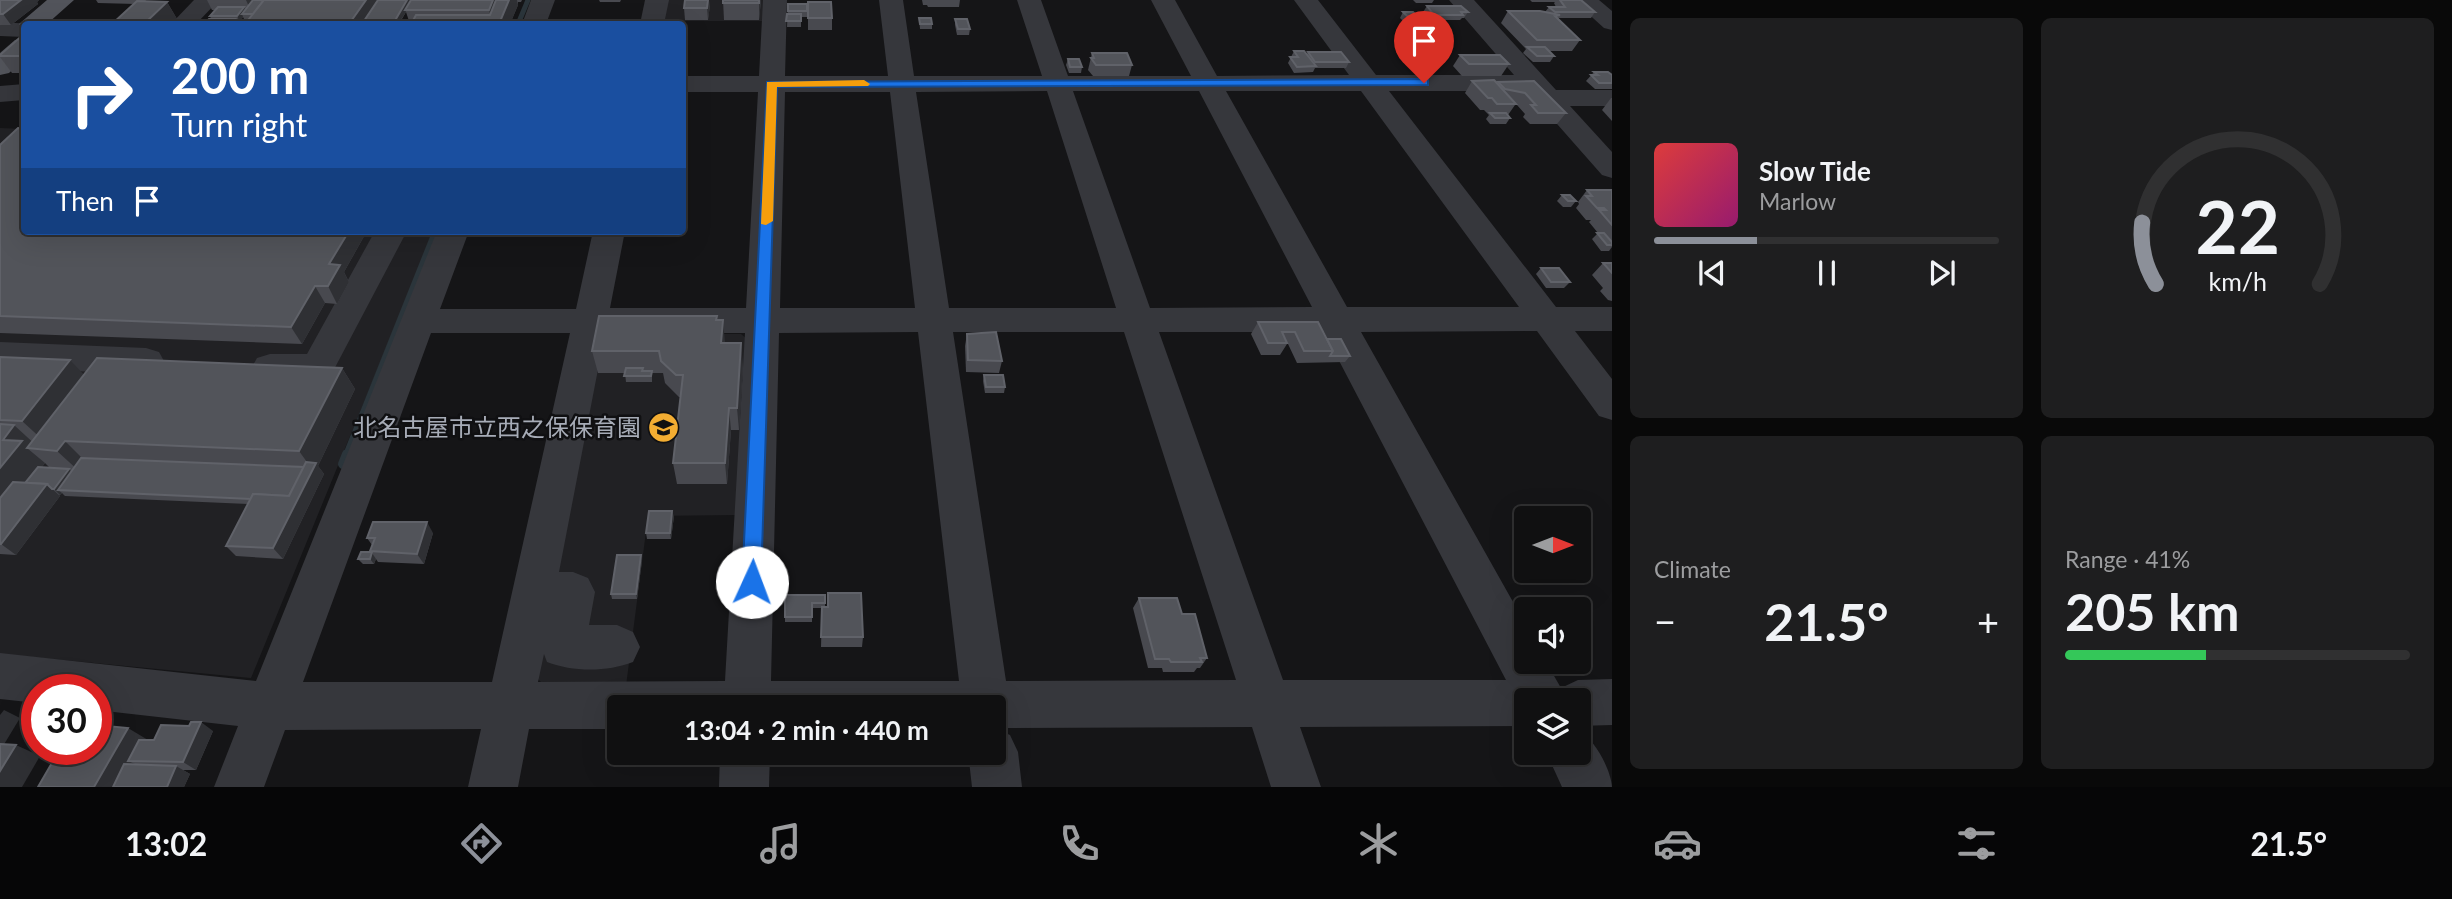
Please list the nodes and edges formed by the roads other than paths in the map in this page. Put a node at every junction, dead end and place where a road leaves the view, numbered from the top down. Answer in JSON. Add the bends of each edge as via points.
{"nodes":[{"id":1,"x":62,"y":0,"type":"edge"},
{"id":2,"x":80,"y":0,"type":"edge"},
{"id":3,"x":207,"y":0,"type":"edge"},
{"id":4,"x":543,"y":0,"type":"edge"},
{"id":5,"x":657,"y":0,"type":"edge"},
{"id":6,"x":775,"y":0,"type":"edge"},
{"id":7,"x":891,"y":0,"type":"edge"},
{"id":8,"x":1028,"y":0,"type":"edge"},
{"id":9,"x":1163,"y":0,"type":"edge"},
{"id":10,"x":1306,"y":0,"type":"edge"},
{"id":11,"x":1461,"y":0,"type":"edge"},
{"id":12,"x":1585,"y":0,"type":"edge"},
{"id":13,"x":36,"y":21,"type":"edge"},
{"id":14,"x":55,"y":21,"type":"edge"},
{"id":15,"x":186,"y":21,"type":"edge"},
{"id":16,"x":535,"y":21,"type":"edge"},
{"id":17,"x":653,"y":21,"type":"edge"},
{"id":18,"x":1612,"y":23,"type":"edge"},
{"id":19,"x":0,"y":29,"type":"edge"},
{"id":20,"x":21,"y":30,"type":"edge"},
{"id":21,"x":21,"y":33,"type":"edge"},
{"id":22,"x":21,"y":49,"type":"edge"},
{"id":23,"x":0,"y":51,"type":"edge"},
{"id":24,"x":0,"y":67,"type":"edge"},
{"id":25,"x":1057,"y":83,"type":"junction"},
{"id":26,"x":1208,"y":83,"type":"junction"},
{"id":27,"x":1368,"y":83,"type":"junction"},
{"id":28,"x":686,"y":84,"type":"edge"},
{"id":29,"x":771,"y":84,"type":"junction"},
{"id":30,"x":902,"y":84,"type":"junction"},
{"id":31,"x":1542,"y":90,"type":"junction"},
{"id":32,"x":21,"y":92,"type":"edge"},
{"id":33,"x":0,"y":94,"type":"edge"},
{"id":34,"x":1612,"y":98,"type":"edge"},
{"id":35,"x":1612,"y":169,"type":"edge"},
{"id":36,"x":389,"y":235,"type":"edge"},
{"id":37,"x":451,"y":235,"type":"edge"},
{"id":38,"x":608,"y":235,"type":"edge"},
{"id":39,"x":1336,"y":319,"type":"junction"},
{"id":40,"x":1547,"y":319,"type":"junction"},
{"id":41,"x":1612,"y":319,"type":"edge"},
{"id":42,"x":934,"y":320,"type":"junction"},
{"id":43,"x":1137,"y":320,"type":"junction"},
{"id":44,"x":416,"y":321,"type":"junction"},
{"id":45,"x":590,"y":321,"type":"junction"},
{"id":46,"x":762,"y":321,"type":"junction"},
{"id":47,"x":0,"y":355,"type":"edge"},
{"id":48,"x":179,"y":363,"type":"edge"},
{"id":49,"x":234,"y":365,"type":"edge"},
{"id":50,"x":1612,"y":406,"type":"edge"},
{"id":51,"x":533,"y":592,"type":"junction"},
{"id":52,"x":617,"y":647,"type":"dead end"},
{"id":53,"x":0,"y":676,"type":"edge"},
{"id":54,"x":21,"y":680,"type":"edge"},
{"id":55,"x":1536,"y":688,"type":"edge"},
{"id":56,"x":747,"y":695,"type":"edge"},
{"id":57,"x":985,"y":695,"type":"edge"},
{"id":58,"x":112,"y":696,"type":"edge"},
{"id":59,"x":1591,"y":702,"type":"edge"},
{"id":60,"x":1612,"y":702,"type":"edge"},
{"id":61,"x":1514,"y":703,"type":"edge"},
{"id":62,"x":1268,"y":704,"type":"junction"},
{"id":63,"x":510,"y":705,"type":"junction"},
{"id":64,"x":607,"y":705,"type":"edge"},
{"id":65,"x":1006,"y":705,"type":"edge"},
{"id":66,"x":270,"y":706,"type":"junction"},
{"id":67,"x":745,"y":765,"type":"edge"},
{"id":68,"x":994,"y":765,"type":"edge"},
{"id":69,"x":1577,"y":765,"type":"edge"},
{"id":70,"x":239,"y":787,"type":"edge"},
{"id":71,"x":493,"y":787,"type":"edge"},
{"id":72,"x":744,"y":787,"type":"edge"},
{"id":73,"x":997,"y":787,"type":"edge"},
{"id":74,"x":1296,"y":787,"type":"edge"},
{"id":75,"x":1589,"y":787,"type":"edge"}],
"edges":[{"from":1,"to":13,"type":"main road"},
{"from":2,"to":14,"type":"main road"},
{"from":3,"to":15,"type":"street"},
{"from":4,"to":16,"type":"street"},
{"from":5,"to":17,"type":"street"},
{"from":6,"to":29,"type":"street"},
{"from":7,"to":30,"type":"street"},
{"from":8,"to":25,"type":"street"},
{"from":9,"to":26,"type":"street"},
{"from":10,"to":27,"type":"street"},
{"from":11,"to":31,"type":"street"},
{"from":12,"to":18,"type":"street"},
{"from":19,"to":20,"type":"street"},
{"from":21,"to":23,"type":"main road"},
{"from":22,"to":24,"type":"main road"},
{"from":25,"to":26,"type":"street"},
{"from":25,"to":30,"type":"street"},
{"from":25,"to":43,"type":"street"},
{"from":26,"to":27,"type":"street"},
{"from":26,"to":39,"type":"street"},
{"from":27,"to":31,"type":"street"},
{"from":27,"to":40,"type":"street"},
{"from":28,"to":29,"type":"street"},
{"from":29,"to":30,"type":"street"},
{"from":29,"to":46,"type":"street"},
{"from":30,"to":42,"type":"street"},
{"from":31,"to":34,"type":"street"},
{"from":31,"to":35,"type":"street"},
{"from":32,"to":33,"type":"street"},
{"from":36,"to":49,"type":"street","via":[[317,369]]},
{"from":37,"to":44,"type":"street"},
{"from":38,"to":45,"type":"street"},
{"from":39,"to":40,"type":"street"},
{"from":39,"to":43,"type":"street"},
{"from":39,"to":55,"type":"street"},
{"from":40,"to":41,"type":"street"},
{"from":40,"to":50,"type":"street"},
{"from":42,"to":43,"type":"street"},
{"from":42,"to":46,"type":"street"},
{"from":42,"to":57,"type":"street"},
{"from":43,"to":62,"type":"street"},
{"from":44,"to":45,"type":"street"},
{"from":44,"to":66,"type":"street"},
{"from":45,"to":46,"type":"street"},
{"from":45,"to":51,"type":"street"},
{"from":46,"to":56,"type":"street"},
{"from":47,"to":48,"type":"street"},
{"from":51,"to":52,"type":"street","via":[[573,592],[563,647]]},
{"from":51,"to":63,"type":"street"},
{"from":53,"to":54,"type":"street"},
{"from":58,"to":66,"type":"street"},
{"from":59,"to":60,"type":"street"},
{"from":61,"to":62,"type":"street"},
{"from":62,"to":65,"type":"street"},
{"from":62,"to":74,"type":"street"},
{"from":63,"to":64,"type":"street"},
{"from":63,"to":66,"type":"street"},
{"from":63,"to":71,"type":"street"},
{"from":66,"to":70,"type":"street"},
{"from":67,"to":72,"type":"street"},
{"from":68,"to":73,"type":"street"},
{"from":69,"to":75,"type":"street"}]}
